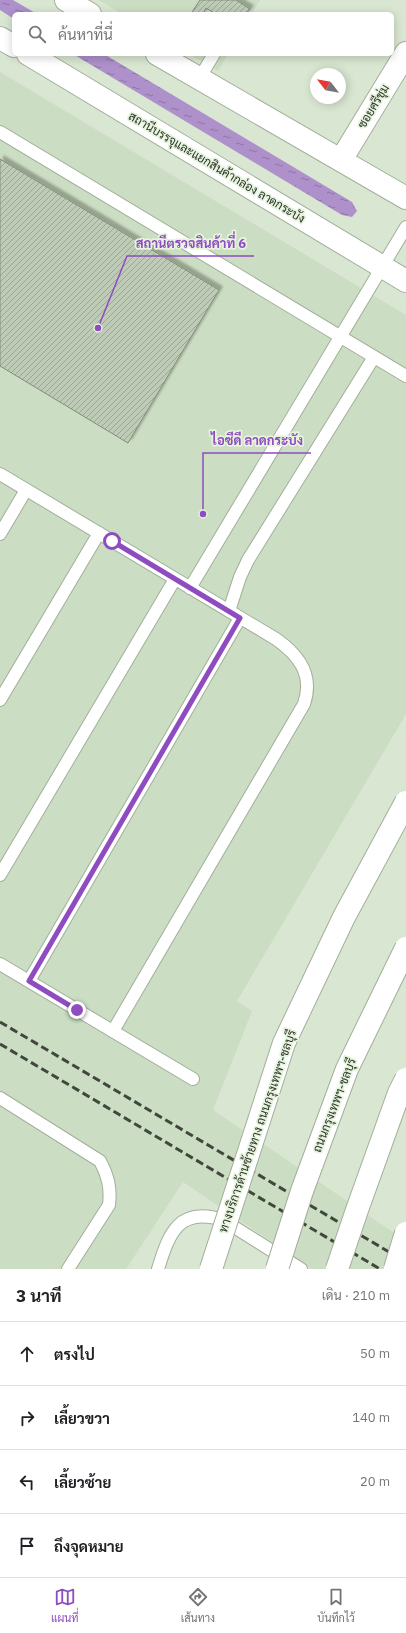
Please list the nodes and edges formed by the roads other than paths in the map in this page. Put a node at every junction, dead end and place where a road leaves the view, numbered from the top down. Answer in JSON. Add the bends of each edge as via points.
{"nodes":[{"id":1,"x":66,"y":0,"type":"edge"},
{"id":2,"x":87,"y":12,"type":"edge"},
{"id":3,"x":0,"y":38,"type":"edge"},
{"id":4,"x":12,"y":45,"type":"edge"},
{"id":5,"x":406,"y":53,"type":"edge"},
{"id":6,"x":31,"y":56,"type":"edge"},
{"id":7,"x":160,"y":56,"type":"edge"},
{"id":8,"x":213,"y":56,"type":"edge"},
{"id":9,"x":198,"y":79,"type":"junction"},
{"id":10,"x":0,"y":132,"type":"edge"},
{"id":11,"x":341,"y":160,"type":"junction"},
{"id":12,"x":406,"y":198,"type":"edge"},
{"id":13,"x":406,"y":227,"type":"edge"},
{"id":14,"x":382,"y":266,"type":"junction"},
{"id":15,"x":406,"y":281,"type":"edge"},
{"id":16,"x":340,"y":337,"type":"junction"},
{"id":17,"x":374,"y":357,"type":"junction"},
{"id":18,"x":406,"y":376,"type":"edge"},
{"id":19,"x":0,"y":474,"type":"edge"},
{"id":20,"x":26,"y":490,"type":"junction"},
{"id":21,"x":99,"y":533,"type":"junction"},
{"id":22,"x":0,"y":534,"type":"edge"},
{"id":23,"x":175,"y":579,"type":"junction"},
{"id":24,"x":190,"y":588,"type":"junction"},
{"id":25,"x":229,"y":611,"type":"junction"},
{"id":26,"x":240,"y":618,"type":"junction"},
{"id":27,"x":0,"y":700,"type":"edge"},
{"id":28,"x":406,"y":802,"type":"edge"},
{"id":29,"x":0,"y":875,"type":"edge"},
{"id":30,"x":406,"y":948,"type":"edge"},
{"id":31,"x":0,"y":964,"type":"edge"},
{"id":32,"x":29,"y":981,"type":"junction"},
{"id":33,"x":113,"y":1031,"type":"junction"},
{"id":34,"x":193,"y":1079,"type":"dead end"},
{"id":35,"x":406,"y":1079,"type":"edge"},
{"id":36,"x":0,"y":1098,"type":"edge"},
{"id":37,"x":406,"y":1233,"type":"edge"},
{"id":38,"x":68,"y":1269,"type":"edge"},
{"id":39,"x":158,"y":1269,"type":"edge"},
{"id":40,"x":211,"y":1269,"type":"edge"},
{"id":41,"x":277,"y":1269,"type":"edge"},
{"id":42,"x":301,"y":1269,"type":"edge"},
{"id":43,"x":337,"y":1269,"type":"edge"},
{"id":44,"x":395,"y":1269,"type":"edge"}],
"edges":[{"from":1,"to":2,"type":"main road"},
{"from":3,"to":4,"type":"main road"},
{"from":5,"to":11,"type":"main road","name":"ซอยศรีชุ่ม"},
{"from":6,"to":14,"type":"main road","name":"สถานีบรรจุและแยกสินค้ากล่อง ลาดกระบัง"},
{"from":7,"to":9,"type":"main road"},
{"from":8,"to":9,"type":"lane"},
{"from":9,"to":11,"type":"main road"},
{"from":10,"to":16,"type":"lane"},
{"from":11,"to":12,"type":"main road"},
{"from":13,"to":14,"type":"lane"},
{"from":14,"to":15,"type":"main road","name":"สถานีบรรจุและแยกสินค้ากล่อง ลาดกระบัง"},
{"from":14,"to":16,"type":"lane"},
{"from":16,"to":17,"type":"lane"},
{"from":16,"to":24,"type":"lane"},
{"from":17,"to":18,"type":"lane"},
{"from":17,"to":25,"type":"lane","via":[[248,560]]},
{"from":19,"to":20,"type":"lane"},
{"from":20,"to":21,"type":"lane"},
{"from":20,"to":22,"type":"lane"},
{"from":21,"to":23,"type":"lane"},
{"from":21,"to":27,"type":"lane"},
{"from":23,"to":24,"type":"lane"},
{"from":23,"to":29,"type":"lane"},
{"from":24,"to":25,"type":"lane"},
{"from":25,"to":26,"type":"lane"},
{"from":26,"to":32,"type":"lane"},
{"from":26,"to":33,"type":"lane","via":[[290,650],[306,674],[308,693],[304,704]]},
{"from":28,"to":40,"type":"main road","name":"ทางบริการด้านซ้ายทาง ถนนกรุงเทพฯ-ชลบุรี","bridge":true,"via":[[344,917],[284,1043]]},
{"from":30,"to":41,"type":"main road","name":"ถนนกรุงเทพฯ-ชลบุรี","bridge":true,"via":[[347,1069],[302,1191]]},
{"from":31,"to":32,"type":"lane"},
{"from":32,"to":33,"type":"lane"},
{"from":33,"to":34,"type":"lane"},
{"from":35,"to":43,"type":"main road","bridge":true,"via":[[359,1202]]},
{"from":36,"to":38,"type":"lane","via":[[100,1161],[109,1181],[109,1205]]},
{"from":37,"to":44,"type":"main road","bridge":true},
{"from":39,"to":42,"type":"lane","via":[[173,1231],[181,1223],[198,1216],[211,1216],[223,1220]]}]}
